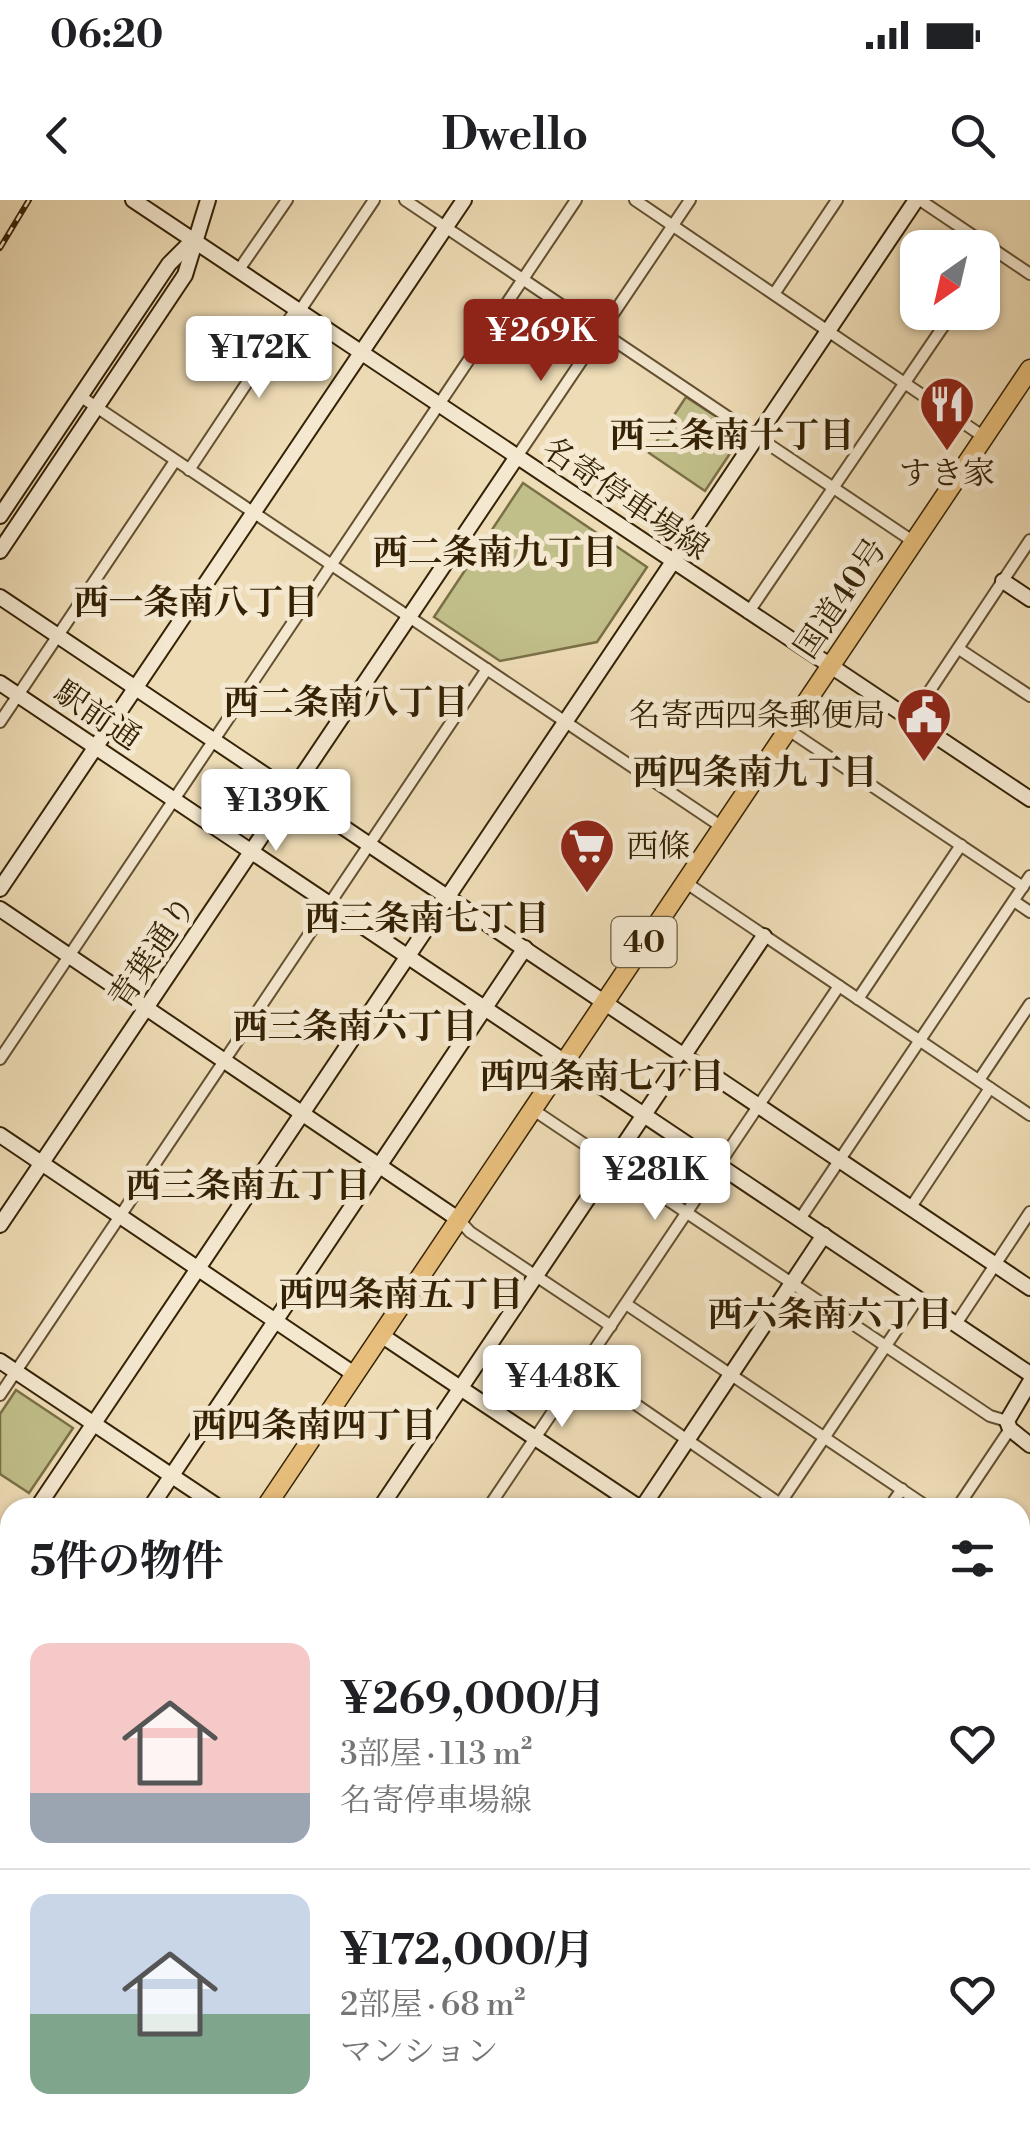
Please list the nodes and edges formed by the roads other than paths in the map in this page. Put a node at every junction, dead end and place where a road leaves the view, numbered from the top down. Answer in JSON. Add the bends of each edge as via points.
{"nodes":[{"id":1,"x":133,"y":200,"type":"edge"},
{"id":2,"x":208,"y":200,"type":"edge"},
{"id":3,"x":286,"y":200,"type":"edge"},
{"id":4,"x":374,"y":200,"type":"edge"},
{"id":5,"x":405,"y":200,"type":"edge"},
{"id":6,"x":464,"y":200,"type":"edge"},
{"id":7,"x":576,"y":200,"type":"edge"},
{"id":8,"x":635,"y":200,"type":"edge"},
{"id":9,"x":690,"y":200,"type":"edge"},
{"id":10,"x":837,"y":200,"type":"edge"},
{"id":11,"x":918,"y":200,"type":"edge"},
{"id":12,"x":672,"y":225,"type":"junction"},
{"id":13,"x":446,"y":227,"type":"junction"},
{"id":14,"x":964,"y":230,"type":"edge"},
{"id":15,"x":194,"y":239,"type":"junction"},
{"id":16,"x":1000,"y":253,"type":"edge"},
{"id":17,"x":238,"y":271,"type":"junction"},
{"id":18,"x":1030,"y":274,"type":"edge"},
{"id":19,"x":523,"y":279,"type":"junction"},
{"id":20,"x":774,"y":294,"type":"junction"},
{"id":21,"x":298,"y":310,"type":"junction"},
{"id":22,"x":941,"y":330,"type":"edge"},
{"id":23,"x":600,"y":332,"type":"junction"},
{"id":24,"x":827,"y":332,"type":"junction"},
{"id":25,"x":360,"y":353,"type":"junction"},
{"id":26,"x":1030,"y":369,"type":"edge"},
{"id":27,"x":905,"y":385,"type":"junction"},
{"id":28,"x":80,"y":396,"type":"junction"},
{"id":29,"x":438,"y":406,"type":"junction"},
{"id":30,"x":98,"y":408,"type":"junction"},
{"id":31,"x":756,"y":436,"type":"junction"},
{"id":32,"x":984,"y":437,"type":"junction"},
{"id":33,"x":516,"y":458,"type":"junction"},
{"id":34,"x":175,"y":461,"type":"junction"},
{"id":35,"x":189,"y":470,"type":"junction"},
{"id":36,"x":834,"y":488,"type":"junction"},
{"id":37,"x":253,"y":512,"type":"junction"},
{"id":38,"x":0,"y":516,"type":"edge"},
{"id":39,"x":1030,"y":540,"type":"edge"},
{"id":40,"x":914,"y":542,"type":"junction"},
{"id":41,"x":0,"y":552,"type":"edge"},
{"id":42,"x":671,"y":562,"type":"junction"},
{"id":43,"x":332,"y":566,"type":"junction"},
{"id":44,"x":1003,"y":581,"type":"junction"},
{"id":45,"x":0,"y":597,"type":"edge"},
{"id":46,"x":1030,"y":599,"type":"edge"},
{"id":47,"x":748,"y":612,"type":"junction"},
{"id":48,"x":408,"y":617,"type":"junction"},
{"id":49,"x":58,"y":636,"type":"junction"},
{"id":50,"x":959,"y":648,"type":"junction"},
{"id":51,"x":830,"y":666,"type":"junction"},
{"id":52,"x":486,"y":670,"type":"junction"},
{"id":53,"x":0,"y":683,"type":"edge"},
{"id":54,"x":135,"y":688,"type":"junction"},
{"id":55,"x":18,"y":695,"type":"junction"},
{"id":56,"x":1030,"y":696,"type":"edge"},
{"id":57,"x":911,"y":719,"type":"junction"},
{"id":58,"x":0,"y":722,"type":"edge"},
{"id":59,"x":565,"y":722,"type":"junction"},
{"id":60,"x":787,"y":729,"type":"junction"},
{"id":61,"x":214,"y":740,"type":"junction"},
{"id":62,"x":96,"y":747,"type":"junction"},
{"id":63,"x":291,"y":793,"type":"junction"},
{"id":64,"x":174,"y":800,"type":"junction"},
{"id":65,"x":1030,"y":800,"type":"edge"},
{"id":66,"x":722,"y":827,"type":"junction"},
{"id":67,"x":370,"y":845,"type":"junction"},
{"id":68,"x":961,"y":845,"type":"junction"},
{"id":69,"x":252,"y":852,"type":"junction"},
{"id":70,"x":1030,"y":876,"type":"edge"},
{"id":71,"x":685,"y":882,"type":"junction"},
{"id":72,"x":1023,"y":887,"type":"junction"},
{"id":73,"x":0,"y":889,"type":"edge"},
{"id":74,"x":446,"y":896,"type":"junction"},
{"id":75,"x":1014,"y":901,"type":"junction"},
{"id":76,"x":330,"y":904,"type":"junction"},
{"id":77,"x":0,"y":908,"type":"edge"},
{"id":78,"x":1030,"y":912,"type":"edge"},
{"id":79,"x":764,"y":936,"type":"junction"},
{"id":80,"x":525,"y":948,"type":"junction"},
{"id":81,"x":406,"y":955,"type":"junction"},
{"id":82,"x":69,"y":956,"type":"junction"},
{"id":83,"x":839,"y":986,"type":"junction"},
{"id":84,"x":858,"y":999,"type":"junction"},
{"id":85,"x":604,"y":1001,"type":"junction"},
{"id":86,"x":1030,"y":1004,"type":"edge"},
{"id":87,"x":486,"y":1008,"type":"junction"},
{"id":88,"x":148,"y":1009,"type":"junction"},
{"id":89,"x":920,"y":1040,"type":"junction"},
{"id":90,"x":684,"y":1055,"type":"junction"},
{"id":91,"x":0,"y":1059,"type":"edge"},
{"id":92,"x":224,"y":1060,"type":"junction"},
{"id":93,"x":564,"y":1060,"type":"junction"},
{"id":94,"x":978,"y":1080,"type":"junction"},
{"id":95,"x":990,"y":1088,"type":"junction"},
{"id":96,"x":758,"y":1105,"type":"junction"},
{"id":97,"x":532,"y":1109,"type":"junction"},
{"id":98,"x":302,"y":1113,"type":"junction"},
{"id":99,"x":644,"y":1114,"type":"junction"},
{"id":100,"x":1030,"y":1115,"type":"edge"},
{"id":101,"x":0,"y":1135,"type":"edge"},
{"id":102,"x":839,"y":1159,"type":"junction"},
{"id":103,"x":42,"y":1163,"type":"junction"},
{"id":104,"x":612,"y":1163,"type":"junction"},
{"id":105,"x":718,"y":1164,"type":"junction"},
{"id":106,"x":379,"y":1166,"type":"junction"},
{"id":107,"x":911,"y":1207,"type":"junction"},
{"id":108,"x":1030,"y":1212,"type":"edge"},
{"id":109,"x":686,"y":1213,"type":"junction"},
{"id":110,"x":121,"y":1215,"type":"junction"},
{"id":111,"x":458,"y":1219,"type":"junction"},
{"id":112,"x":800,"y":1219,"type":"junction"},
{"id":113,"x":0,"y":1226,"type":"edge"},
{"id":114,"x":824,"y":1236,"type":"junction"},
{"id":115,"x":995,"y":1265,"type":"junction"},
{"id":116,"x":198,"y":1268,"type":"junction"},
{"id":117,"x":536,"y":1276,"type":"junction"},
{"id":118,"x":792,"y":1284,"type":"junction"},
{"id":119,"x":1030,"y":1288,"type":"edge"},
{"id":120,"x":918,"y":1298,"type":"junction"},
{"id":121,"x":626,"y":1304,"type":"junction"},
{"id":122,"x":276,"y":1320,"type":"junction"},
{"id":123,"x":956,"y":1324,"type":"junction"},
{"id":124,"x":611,"y":1326,"type":"junction"},
{"id":125,"x":381,"y":1334,"type":"junction"},
{"id":126,"x":885,"y":1346,"type":"junction"},
{"id":127,"x":0,"y":1361,"type":"edge"},
{"id":128,"x":583,"y":1368,"type":"junction"},
{"id":129,"x":16,"y":1371,"type":"junction"},
{"id":130,"x":354,"y":1374,"type":"junction"},
{"id":131,"x":732,"y":1374,"type":"junction"},
{"id":132,"x":1030,"y":1374,"type":"edge"},
{"id":133,"x":1030,"y":1382,"type":"edge"},
{"id":134,"x":461,"y":1387,"type":"junction"},
{"id":135,"x":0,"y":1394,"type":"edge"},
{"id":136,"x":94,"y":1423,"type":"junction"},
{"id":137,"x":1008,"y":1425,"type":"junction"},
{"id":138,"x":825,"y":1436,"type":"junction"},
{"id":139,"x":536,"y":1438,"type":"junction"},
{"id":140,"x":688,"y":1440,"type":"junction"},
{"id":141,"x":1030,"y":1445,"type":"edge"},
{"id":142,"x":172,"y":1475,"type":"junction"},
{"id":143,"x":902,"y":1488,"type":"junction"},
{"id":144,"x":44,"y":1498,"type":"edge"},
{"id":145,"x":157,"y":1498,"type":"edge"},
{"id":146,"x":205,"y":1498,"type":"edge"},
{"id":147,"x":271,"y":1498,"type":"edge"},
{"id":148,"x":387,"y":1498,"type":"edge"},
{"id":149,"x":495,"y":1498,"type":"edge"},
{"id":150,"x":626,"y":1498,"type":"edge"},
{"id":151,"x":648,"y":1498,"type":"edge"},
{"id":152,"x":770,"y":1498,"type":"edge"},
{"id":153,"x":786,"y":1498,"type":"edge"},
{"id":154,"x":896,"y":1498,"type":"edge"},
{"id":155,"x":916,"y":1498,"type":"edge"},
{"id":156,"x":963,"y":1498,"type":"edge"}],
"edges":[{"from":1,"to":15,"type":"street","name":"名寄停車場線"},
{"from":2,"to":15,"type":"street"},
{"from":3,"to":17,"type":"street"},
{"from":4,"to":21,"type":"street"},
{"from":5,"to":13,"type":"street"},
{"from":6,"to":13,"type":"street"},
{"from":7,"to":19,"type":"street"},
{"from":8,"to":12,"type":"street"},
{"from":9,"to":12,"type":"street"},
{"from":10,"to":20,"type":"street"},
{"from":11,"to":14,"type":"street"},
{"from":11,"to":24,"type":"street"},
{"from":12,"to":20,"type":"street"},
{"from":12,"to":23,"type":"street"},
{"from":13,"to":19,"type":"street"},
{"from":13,"to":25,"type":"street"},
{"from":15,"to":17,"type":"street","name":"名寄停車場線"},
{"from":15,"to":28,"type":"street","via":[[169,264]]},
{"from":15,"to":30,"type":"street","via":[[185,275]]},
{"from":16,"to":18,"type":"street"},
{"from":17,"to":21,"type":"street","name":"名寄停車場線"},
{"from":19,"to":23,"type":"street"},
{"from":19,"to":29,"type":"street"},
{"from":20,"to":24,"type":"street"},
{"from":21,"to":25,"type":"street","name":"名寄停車場線"},
{"from":21,"to":35,"type":"street"},
{"from":22,"to":27,"type":"street"},
{"from":23,"to":31,"type":"street"},
{"from":23,"to":33,"type":"street"},
{"from":24,"to":27,"type":"street"},
{"from":24,"to":31,"type":"street"},
{"from":25,"to":29,"type":"street","name":"名寄停車場線"},
{"from":25,"to":37,"type":"street"},
{"from":26,"to":32,"type":"highway","name":"国道40号","number":"40"},
{"from":27,"to":32,"type":"street"},
{"from":27,"to":36,"type":"street"},
{"from":28,"to":30,"type":"street"},
{"from":28,"to":38,"type":"street"},
{"from":29,"to":33,"type":"street","name":"名寄停車場線"},
{"from":29,"to":43,"type":"street"},
{"from":30,"to":34,"type":"street"},
{"from":30,"to":41,"type":"street"},
{"from":31,"to":36,"type":"street"},
{"from":31,"to":42,"type":"street"},
{"from":32,"to":40,"type":"highway","name":"国道40号","number":"40"},
{"from":33,"to":42,"type":"street","name":"名寄停車場線"},
{"from":33,"to":48,"type":"street","name":"青葉通り"},
{"from":34,"to":35,"type":"street"},
{"from":34,"to":49,"type":"street"},
{"from":35,"to":37,"type":"street"},
{"from":36,"to":40,"type":"street"},
{"from":36,"to":47,"type":"street"},
{"from":37,"to":43,"type":"street"},
{"from":37,"to":54,"type":"street"},
{"from":39,"to":44,"type":"street"},
{"from":40,"to":51,"type":"highway","name":"国道40号","number":"40"},
{"from":42,"to":47,"type":"street","name":"名寄停車場線"},
{"from":42,"to":59,"type":"street"},
{"from":43,"to":48,"type":"street"},
{"from":43,"to":61,"type":"street"},
{"from":44,"to":46,"type":"street"},
{"from":44,"to":50,"type":"street"},
{"from":45,"to":49,"type":"street"},
{"from":47,"to":51,"type":"street","name":"名寄停車場線"},
{"from":48,"to":52,"type":"street"},
{"from":48,"to":63,"type":"street","name":"青葉通り"},
{"from":49,"to":54,"type":"street"},
{"from":49,"to":55,"type":"street"},
{"from":50,"to":56,"type":"street"},
{"from":50,"to":57,"type":"street"},
{"from":51,"to":57,"type":"street","name":"名寄停車場線"},
{"from":51,"to":60,"type":"highway","name":"国道40号","number":"40"},
{"from":52,"to":59,"type":"street"},
{"from":52,"to":67,"type":"street"},
{"from":53,"to":55,"type":"street","name":"駅前通"},
{"from":54,"to":61,"type":"street"},
{"from":54,"to":62,"type":"street"},
{"from":55,"to":58,"type":"street"},
{"from":55,"to":62,"type":"street","name":"駅前通"},
{"from":57,"to":65,"type":"street","name":"名寄停車場線"},
{"from":59,"to":66,"type":"street"},
{"from":59,"to":74,"type":"street"},
{"from":60,"to":66,"type":"highway","name":"国道40号","number":"40"},
{"from":60,"to":68,"type":"street"},
{"from":61,"to":63,"type":"street"},
{"from":61,"to":64,"type":"street"},
{"from":62,"to":64,"type":"street","name":"駅前通"},
{"from":62,"to":73,"type":"street"},
{"from":63,"to":67,"type":"street"},
{"from":63,"to":69,"type":"street","name":"青葉通り"},
{"from":64,"to":69,"type":"street","name":"駅前通"},
{"from":64,"to":82,"type":"street"},
{"from":66,"to":71,"type":"highway","name":"国道40号","number":"40"},
{"from":67,"to":74,"type":"street"},
{"from":67,"to":76,"type":"street"},
{"from":68,"to":72,"type":"street"},
{"from":68,"to":84,"type":"street"},
{"from":69,"to":76,"type":"street","name":"駅前通"},
{"from":69,"to":88,"type":"street","name":"青葉通り"},
{"from":70,"to":72,"type":"street"},
{"from":71,"to":79,"type":"street"},
{"from":71,"to":85,"type":"highway","name":"国道40号","number":"40"},
{"from":72,"to":75,"type":"street"},
{"from":74,"to":80,"type":"street"},
{"from":74,"to":81,"type":"street"},
{"from":75,"to":78,"type":"street"},
{"from":75,"to":89,"type":"street"},
{"from":76,"to":81,"type":"street","name":"駅前通"},
{"from":76,"to":92,"type":"street"},
{"from":77,"to":82,"type":"street"},
{"from":79,"to":83,"type":"street"},
{"from":79,"to":90,"type":"street"},
{"from":80,"to":85,"type":"street"},
{"from":80,"to":87,"type":"street"},
{"from":81,"to":87,"type":"street","name":"駅前通"},
{"from":81,"to":98,"type":"street"},
{"from":82,"to":88,"type":"street"},
{"from":82,"to":91,"type":"street"},
{"from":83,"to":84,"type":"street"},
{"from":83,"to":96,"type":"street"},
{"from":84,"to":89,"type":"street"},
{"from":85,"to":90,"type":"street"},
{"from":85,"to":93,"type":"highway","name":"国道40号","number":"40"},
{"from":86,"to":94,"type":"street"},
{"from":87,"to":93,"type":"street","name":"駅前通"},
{"from":87,"to":106,"type":"street"},
{"from":88,"to":92,"type":"street"},
{"from":88,"to":103,"type":"street","name":"青葉通り"},
{"from":89,"to":94,"type":"street"},
{"from":89,"to":102,"type":"street"},
{"from":90,"to":96,"type":"street"},
{"from":90,"to":99,"type":"street"},
{"from":92,"to":98,"type":"street"},
{"from":92,"to":110,"type":"street"},
{"from":93,"to":97,"type":"highway","name":"国道40号","number":"40"},
{"from":93,"to":99,"type":"street","name":"駅前通"},
{"from":94,"to":95,"type":"street"},
{"from":95,"to":100,"type":"street"},
{"from":95,"to":107,"type":"street"},
{"from":96,"to":102,"type":"street"},
{"from":96,"to":105,"type":"street"},
{"from":97,"to":104,"type":"street"},
{"from":97,"to":111,"type":"highway","name":"国道40号","number":"40"},
{"from":98,"to":106,"type":"street"},
{"from":98,"to":116,"type":"street"},
{"from":99,"to":104,"type":"street"},
{"from":99,"to":105,"type":"street","name":"駅前通"},
{"from":101,"to":103,"type":"street"},
{"from":102,"to":107,"type":"street"},
{"from":102,"to":112,"type":"street"},
{"from":103,"to":110,"type":"street"},
{"from":103,"to":113,"type":"street","name":"青葉通り"},
{"from":104,"to":109,"type":"street"},
{"from":104,"to":117,"type":"street"},
{"from":105,"to":109,"type":"street"},
{"from":105,"to":112,"type":"street","name":"駅前通"},
{"from":106,"to":111,"type":"street"},
{"from":106,"to":122,"type":"street"},
{"from":107,"to":115,"type":"street"},
{"from":108,"to":115,"type":"street"},
{"from":109,"to":118,"type":"street"},
{"from":109,"to":121,"type":"street"},
{"from":110,"to":116,"type":"street"},
{"from":110,"to":129,"type":"street"},
{"from":111,"to":117,"type":"street"},
{"from":111,"to":125,"type":"highway","name":"国道40号","number":"40"},
{"from":112,"to":114,"type":"street","name":"駅前通"},
{"from":114,"to":118,"type":"street"},
{"from":114,"to":120,"type":"street","name":"駅前通"},
{"from":115,"to":119,"type":"street"},
{"from":115,"to":123,"type":"street"},
{"from":116,"to":122,"type":"street"},
{"from":116,"to":136,"type":"street"},
{"from":117,"to":124,"type":"street"},
{"from":117,"to":134,"type":"street"},
{"from":118,"to":126,"type":"street"},
{"from":118,"to":131,"type":"street"},
{"from":120,"to":123,"type":"street","name":"駅前通"},
{"from":120,"to":126,"type":"street"},
{"from":121,"to":124,"type":"street"},
{"from":121,"to":131,"type":"street"},
{"from":122,"to":130,"type":"street"},
{"from":122,"to":142,"type":"street"},
{"from":123,"to":132,"type":"street","name":"駅前通"},
{"from":124,"to":128,"type":"street"},
{"from":125,"to":130,"type":"highway","name":"国道40号","number":"40"},
{"from":125,"to":134,"type":"street"},
{"from":126,"to":137,"type":"street"},
{"from":126,"to":138,"type":"street"},
{"from":127,"to":129,"type":"street"},
{"from":128,"to":139,"type":"street"},
{"from":128,"to":140,"type":"street"},
{"from":129,"to":135,"type":"street"},
{"from":129,"to":136,"type":"street"},
{"from":130,"to":147,"type":"highway","name":"国道40号","number":"40"},
{"from":131,"to":138,"type":"street"},
{"from":131,"to":140,"type":"street"},
{"from":133,"to":137,"type":"street"},
{"from":134,"to":139,"type":"street"},
{"from":134,"to":148,"type":"street"},
{"from":136,"to":142,"type":"street"},
{"from":136,"to":144,"type":"street"},
{"from":137,"to":141,"type":"street"},
{"from":137,"to":156,"type":"street"},
{"from":138,"to":143,"type":"street"},
{"from":138,"to":153,"type":"street"},
{"from":139,"to":149,"type":"street"},
{"from":139,"to":150,"type":"street"},
{"from":140,"to":151,"type":"street"},
{"from":140,"to":152,"type":"street"},
{"from":142,"to":145,"type":"street"},
{"from":142,"to":146,"type":"street"},
{"from":143,"to":154,"type":"street"},
{"from":143,"to":155,"type":"street"}]}
